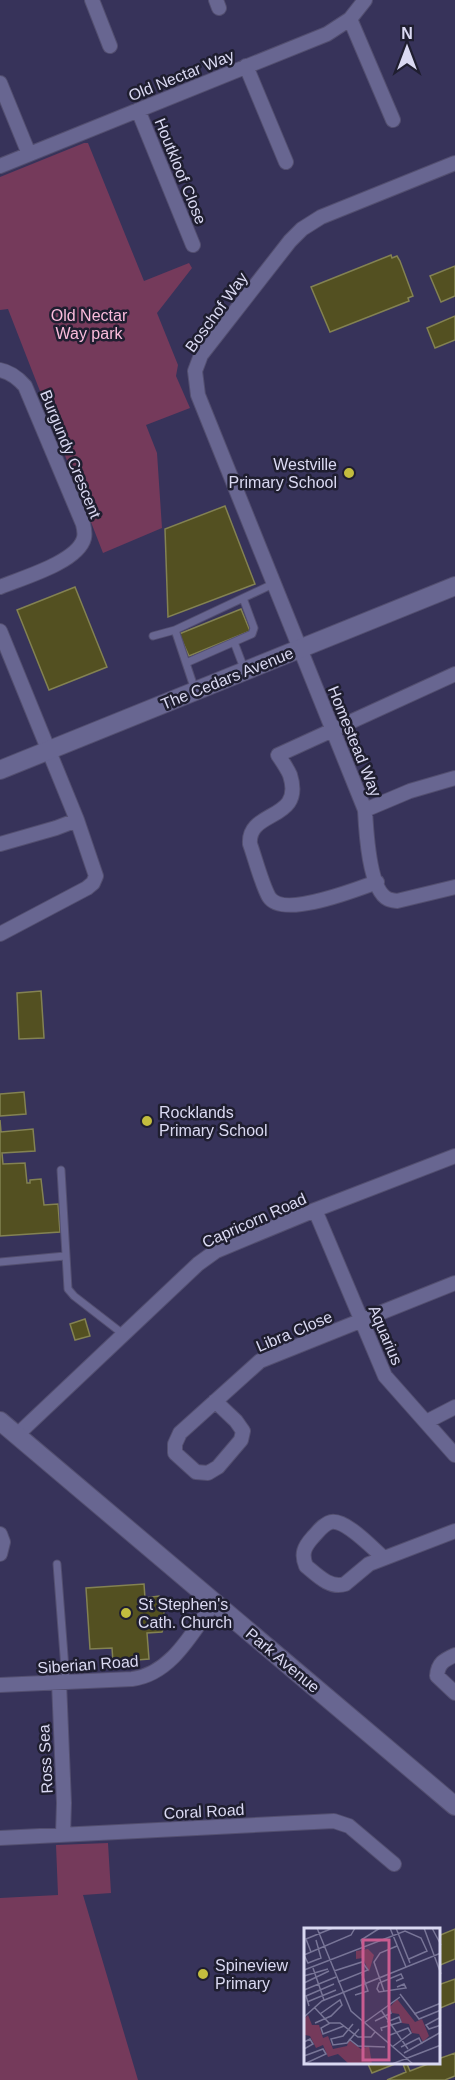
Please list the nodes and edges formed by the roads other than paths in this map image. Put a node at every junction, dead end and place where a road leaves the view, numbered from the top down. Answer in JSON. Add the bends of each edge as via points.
{"nodes":[{"id":1,"x":92,"y":0,"type":"edge"},
{"id":2,"x":365,"y":0,"type":"edge"},
{"id":3,"x":350,"y":19,"type":"junction"},
{"id":4,"x":110,"y":46,"type":"dead end"},
{"id":5,"x":246,"y":66,"type":"junction"},
{"id":6,"x":0,"y":83,"type":"edge"},
{"id":7,"x":138,"y":110,"type":"junction"},
{"id":8,"x":393,"y":120,"type":"dead end"},
{"id":9,"x":29,"y":154,"type":"junction"},
{"id":10,"x":286,"y":162,"type":"dead end"},
{"id":11,"x":455,"y":163,"type":"edge"},
{"id":12,"x":0,"y":166,"type":"edge"},
{"id":13,"x":193,"y":245,"type":"dead end"},
{"id":14,"x":0,"y":370,"type":"edge"},
{"id":15,"x":273,"y":584,"type":"junction"},
{"id":16,"x":0,"y":586,"type":"edge"},
{"id":17,"x":455,"y":586,"type":"edge"},
{"id":18,"x":243,"y":598,"type":"junction"},
{"id":19,"x":175,"y":630,"type":"junction"},
{"id":20,"x":0,"y":631,"type":"edge"},
{"id":21,"x":153,"y":636,"type":"dead end"},
{"id":22,"x":234,"y":642,"type":"junction"},
{"id":23,"x":300,"y":649,"type":"junction"},
{"id":24,"x":186,"y":663,"type":"junction"},
{"id":25,"x":245,"y":671,"type":"junction"},
{"id":26,"x":455,"y":674,"type":"edge"},
{"id":27,"x":196,"y":691,"type":"junction"},
{"id":28,"x":333,"y":731,"type":"junction"},
{"id":29,"x":48,"y":750,"type":"junction"},
{"id":30,"x":0,"y":770,"type":"edge"},
{"id":31,"x":455,"y":778,"type":"edge"},
{"id":32,"x":364,"y":810,"type":"junction"},
{"id":33,"x":77,"y":820,"type":"junction"},
{"id":34,"x":0,"y":844,"type":"edge"},
{"id":35,"x":377,"y":882,"type":"junction"},
{"id":36,"x":455,"y":887,"type":"edge"},
{"id":37,"x":0,"y":934,"type":"edge"},
{"id":38,"x":455,"y":1156,"type":"edge"},
{"id":39,"x":61,"y":1170,"type":"dead end"},
{"id":40,"x":315,"y":1210,"type":"junction"},
{"id":41,"x":65,"y":1256,"type":"junction"},
{"id":42,"x":0,"y":1262,"type":"edge"},
{"id":43,"x":455,"y":1283,"type":"edge"},
{"id":44,"x":362,"y":1320,"type":"junction"},
{"id":45,"x":123,"y":1334,"type":"junction"},
{"id":46,"x":215,"y":1401,"type":"junction"},
{"id":47,"x":455,"y":1407,"type":"edge"},
{"id":48,"x":0,"y":1421,"type":"edge"},
{"id":49,"x":426,"y":1422,"type":"junction"},
{"id":50,"x":17,"y":1435,"type":"junction"},
{"id":51,"x":455,"y":1455,"type":"edge"},
{"id":52,"x":455,"y":1531,"type":"edge"},
{"id":53,"x":0,"y":1534,"type":"edge"},
{"id":54,"x":0,"y":1554,"type":"edge"},
{"id":55,"x":384,"y":1558,"type":"junction"},
{"id":56,"x":57,"y":1564,"type":"dead end"},
{"id":57,"x":215,"y":1601,"type":"junction"},
{"id":58,"x":455,"y":1655,"type":"edge"},
{"id":59,"x":62,"y":1682,"type":"junction"},
{"id":60,"x":0,"y":1685,"type":"edge"},
{"id":61,"x":455,"y":1693,"type":"edge"},
{"id":62,"x":455,"y":1806,"type":"edge"},
{"id":63,"x":63,"y":1835,"type":"junction"},
{"id":64,"x":0,"y":1838,"type":"edge"},
{"id":65,"x":394,"y":1864,"type":"dead end"}],
"edges":[{"from":1,"to":4,"type":"street"},
{"from":2,"to":3,"type":"street","name":"Old Nectar Way"},
{"from":3,"to":5,"type":"street","name":"Old Nectar Way","via":[[327,34]]},
{"from":3,"to":8,"type":"street"},
{"from":5,"to":7,"type":"street","name":"Old Nectar Way"},
{"from":5,"to":10,"type":"street"},
{"from":6,"to":9,"type":"street"},
{"from":7,"to":9,"type":"street","name":"Old Nectar Way"},
{"from":7,"to":13,"type":"street","name":"Houtkloof Close"},
{"from":9,"to":12,"type":"street","name":"Old Nectar Way"},
{"from":11,"to":15,"type":"street","name":"Boschof Way","via":[[308,224],[290,241],[201,355],[195,371],[198,395]]},
{"from":14,"to":16,"type":"street","name":"Burgundy Crescent","via":[[8,371],[25,386],[83,524],[84,537],[76,552],[62,561]]},
{"from":15,"to":18,"type":"lane"},
{"from":15,"to":23,"type":"street","name":"Boschof Way"},
{"from":17,"to":23,"type":"street","name":"The Cedars Avenue"},
{"from":18,"to":19,"type":"lane"},
{"from":18,"to":22,"type":"lane","via":[[254,630]]},
{"from":19,"to":21,"type":"lane"},
{"from":19,"to":24,"type":"lane"},
{"from":20,"to":29,"type":"street"},
{"from":22,"to":24,"type":"lane"},
{"from":22,"to":25,"type":"lane"},
{"from":23,"to":25,"type":"street","name":"The Cedars Avenue"},
{"from":23,"to":28,"type":"street","name":"Homestead Way"},
{"from":24,"to":27,"type":"lane"},
{"from":25,"to":27,"type":"street","name":"The Cedars Avenue"},
{"from":26,"to":28,"type":"street"},
{"from":27,"to":29,"type":"street","name":"The Cedars Avenue"},
{"from":28,"to":32,"type":"street","name":"Homestead Way"},
{"from":28,"to":35,"type":"street","via":[[279,754],[289,773],[291,799],[280,811],[253,827],[250,844],[269,897],[286,906],[327,900]]},
{"from":29,"to":30,"type":"street","name":"The Cedars Avenue"},
{"from":29,"to":33,"type":"street"},
{"from":31,"to":32,"type":"street"},
{"from":32,"to":35,"type":"street","name":"Homestead Way","via":[[368,852]]},
{"from":33,"to":34,"type":"street"},
{"from":33,"to":37,"type":"street","via":[[93,863],[93,883]]},
{"from":35,"to":36,"type":"street","via":[[384,896],[398,901]]},
{"from":38,"to":40,"type":"street","name":"Capricorn Road"},
{"from":39,"to":41,"type":"lane"},
{"from":40,"to":44,"type":"street","name":"Aquarius"},
{"from":40,"to":45,"type":"street","name":"Capricorn Road","via":[[216,1251]]},
{"from":41,"to":42,"type":"lane"},
{"from":41,"to":45,"type":"lane","via":[[71,1294]]},
{"from":43,"to":44,"type":"street"},
{"from":44,"to":46,"type":"street","name":"Libra Close","via":[[260,1361]]},
{"from":44,"to":49,"type":"street","name":"Aquarius","via":[[385,1376]]},
{"from":45,"to":50,"type":"street","name":"Capricorn Road"},
{"from":46,"to":46,"type":"street","name":"Libra Close","via":[[243,1431],[241,1440],[218,1467],[196,1472],[177,1457],[175,1444],[180,1433]]},
{"from":47,"to":49,"type":"street"},
{"from":48,"to":50,"type":"street","name":"Park Avenue"},
{"from":49,"to":51,"type":"street","name":"Aquarius"},
{"from":50,"to":57,"type":"street","name":"Park Avenue"},
{"from":52,"to":55,"type":"street"},
{"from":53,"to":54,"type":"street"},
{"from":55,"to":55,"type":"street","via":[[340,1522],[325,1524],[303,1551],[306,1566],[336,1586]]},
{"from":56,"to":59,"type":"lane"},
{"from":57,"to":59,"type":"street","name":"Siberian Road","via":[[172,1659],[157,1672],[132,1679]]},
{"from":57,"to":62,"type":"street","name":"Park Avenue"},
{"from":58,"to":61,"type":"street","via":[[443,1661],[437,1676]]},
{"from":59,"to":60,"type":"street","name":"Siberian Road"},
{"from":59,"to":63,"type":"street","name":"Ross Sea"},
{"from":63,"to":64,"type":"street","name":"Coral Road"},
{"from":63,"to":65,"type":"street","name":"Coral Road","via":[[334,1821],[349,1826]]}]}
